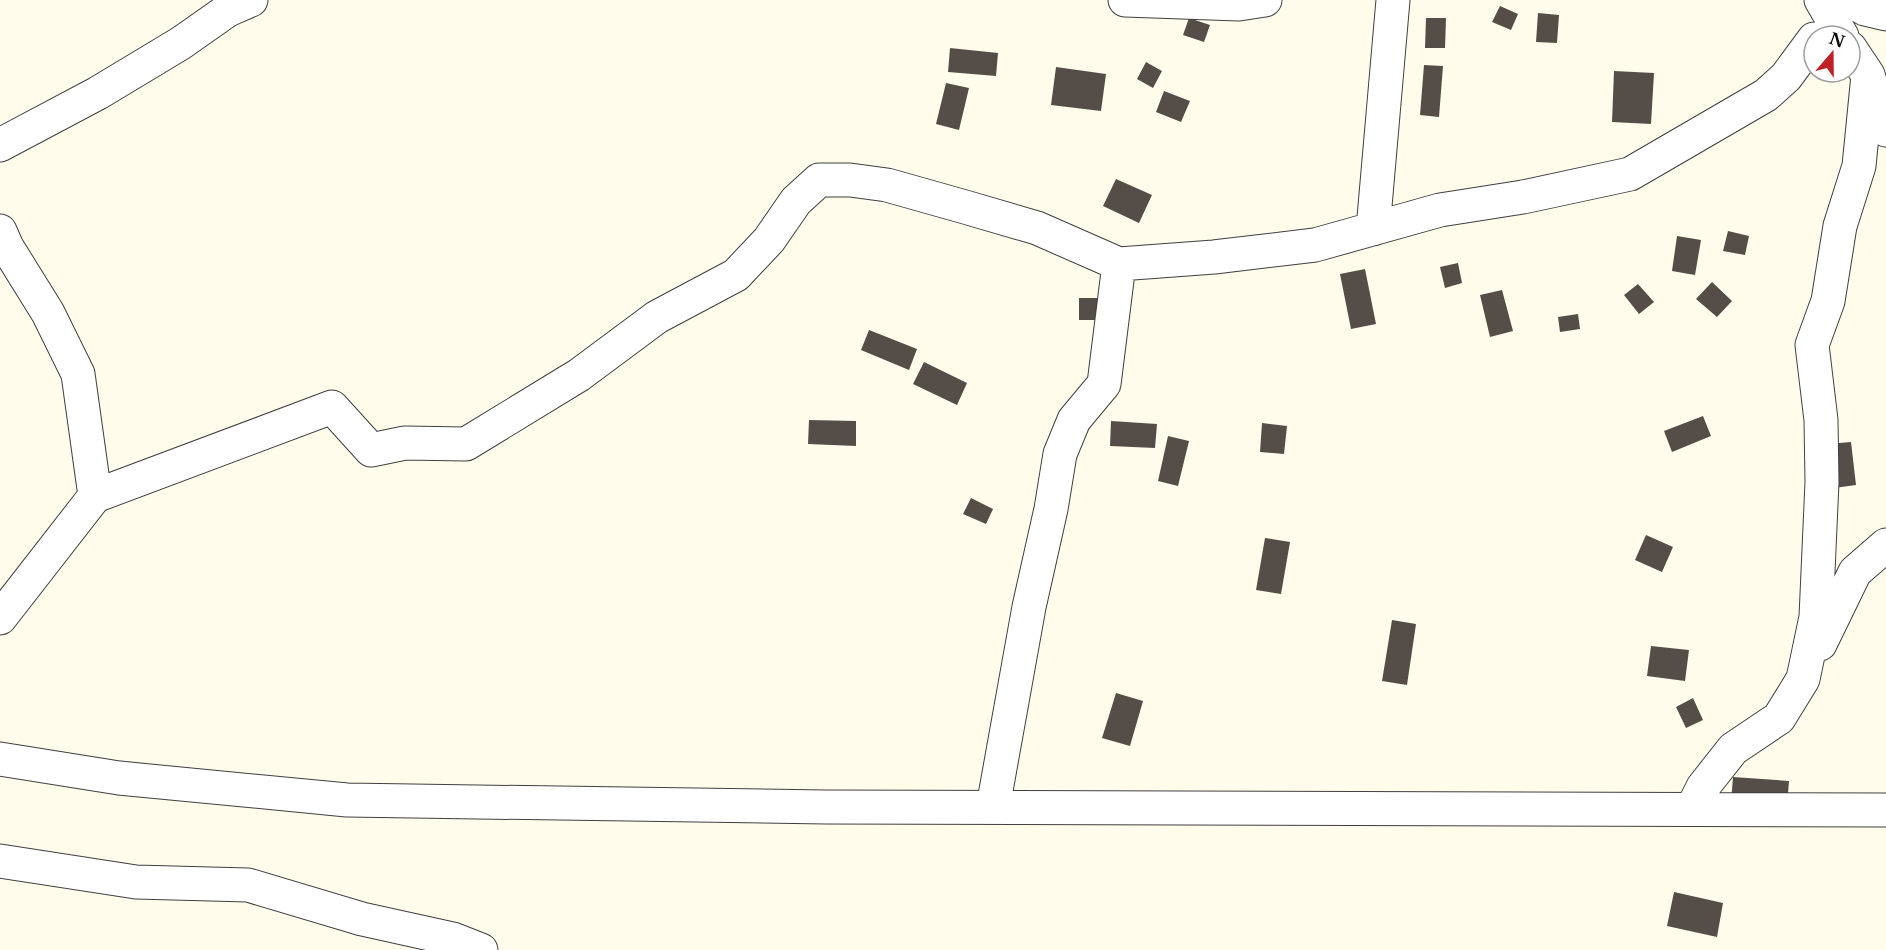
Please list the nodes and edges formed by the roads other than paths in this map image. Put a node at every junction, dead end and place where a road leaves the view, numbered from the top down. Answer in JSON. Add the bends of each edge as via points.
{"nodes":[{"id":1,"x":251,"y":0,"type":"edge"},
{"id":2,"x":1125,"y":0,"type":"edge"},
{"id":3,"x":1265,"y":0,"type":"edge"},
{"id":4,"x":1393,"y":0,"type":"edge"},
{"id":5,"x":1886,"y":14,"type":"edge"},
{"id":6,"x":1829,"y":21,"type":"edge"},
{"id":7,"x":1862,"y":66,"type":"edge"},
{"id":8,"x":1868,"y":75,"type":"junction"},
{"id":9,"x":1886,"y":130,"type":"edge"},
{"id":10,"x":0,"y":145,"type":"edge"},
{"id":11,"x":1373,"y":229,"type":"junction"},
{"id":12,"x":0,"y":231,"type":"edge"},
{"id":13,"x":1119,"y":264,"type":"junction"},
{"id":14,"x":95,"y":496,"type":"junction"},
{"id":15,"x":1886,"y":545,"type":"edge"},
{"id":16,"x":0,"y":618,"type":"edge"},
{"id":17,"x":1803,"y":679,"type":"junction"},
{"id":18,"x":0,"y":759,"type":"edge"},
{"id":19,"x":993,"y":807,"type":"junction"},
{"id":20,"x":1692,"y":809,"type":"junction"},
{"id":21,"x":1886,"y":810,"type":"edge"},
{"id":22,"x":0,"y":861,"type":"edge"},
{"id":23,"x":481,"y":950,"type":"edge"}],
"edges":[{"from":1,"to":10,"type":"street","via":[[228,10],[98,93]]},
{"from":2,"to":3,"type":"street","via":[[1239,4]]},
{"from":4,"to":11,"type":"street"},
{"from":5,"to":6,"type":"street","via":[[1865,9]]},
{"from":6,"to":11,"type":"street","via":[[1786,77],[1766,95],[1630,174],[1440,210]]},
{"from":7,"to":8,"type":"street"},
{"from":8,"to":9,"type":"street"},
{"from":8,"to":17,"type":"street","via":[[1859,166],[1840,225],[1828,302],[1812,345],[1821,420],[1821,482],[1816,617]]},
{"from":11,"to":13,"type":"street","via":[[1315,245]]},
{"from":12,"to":14,"type":"street","via":[[78,374]]},
{"from":13,"to":14,"type":"street","via":[[1037,228],[954,203],[886,185],[819,180],[796,201],[769,240],[736,275],[657,317],[579,375],[466,444],[405,443],[371,450],[332,407]]},
{"from":13,"to":19,"type":"street","via":[[1104,384],[1074,420],[1060,454]]},
{"from":14,"to":16,"type":"street"},
{"from":15,"to":17,"type":"street","via":[[1856,572]]},
{"from":17,"to":20,"type":"street","via":[[1779,718],[1733,748],[1703,787]]},
{"from":18,"to":19,"type":"street","via":[[119,778],[348,800]]},
{"from":19,"to":20,"type":"street"},
{"from":20,"to":21,"type":"street"},
{"from":22,"to":23,"type":"street","via":[[136,882],[248,885],[453,939]]}]}
